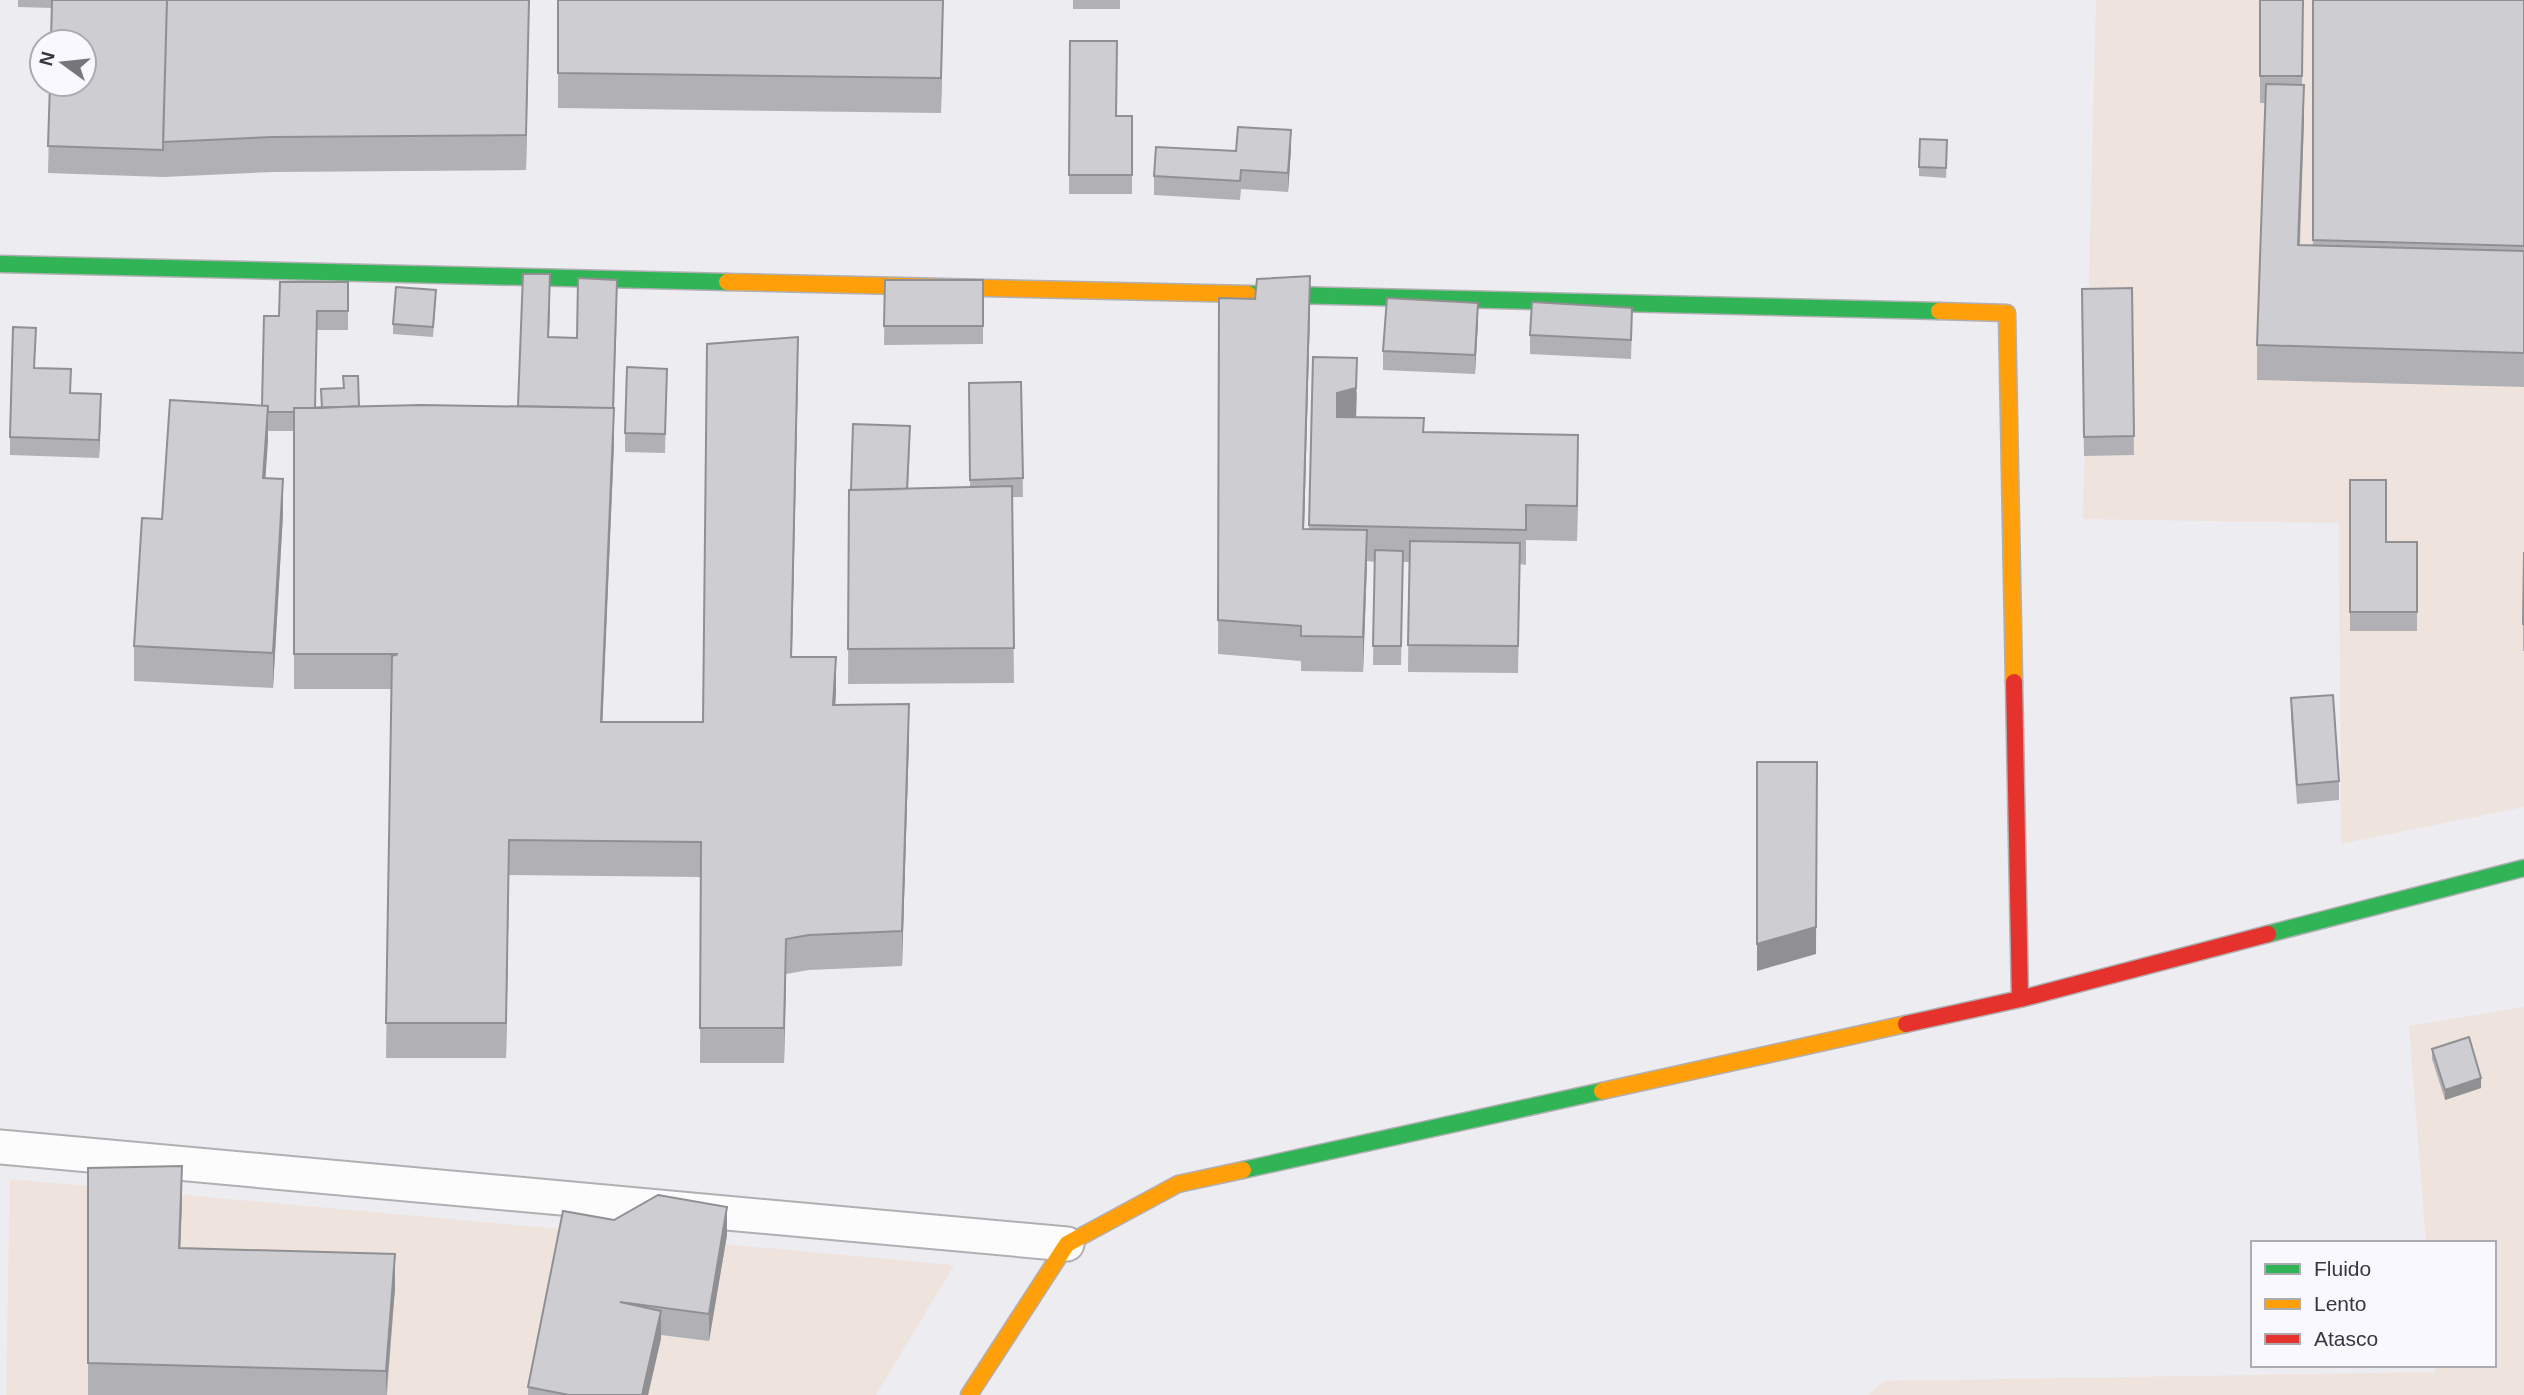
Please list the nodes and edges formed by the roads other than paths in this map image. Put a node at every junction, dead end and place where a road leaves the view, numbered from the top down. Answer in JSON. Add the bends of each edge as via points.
{"nodes":[{"id":1,"x":0,"y":264,"type":"edge"},
{"id":2,"x":2524,"y":868,"type":"edge"},
{"id":3,"x":2020,"y":999,"type":"junction"},
{"id":4,"x":0,"y":1147,"type":"edge"},
{"id":5,"x":1067,"y":1244,"type":"junction"},
{"id":6,"x":969,"y":1395,"type":"edge"}],
"edges":[{"from":1,"to":3,"type":"street","via":[[2007,313]]},
{"from":2,"to":3,"type":"street"},
{"from":3,"to":5,"type":"street","via":[[1178,1184]]},
{"from":4,"to":5,"type":"street"},
{"from":5,"to":6,"type":"street"}]}
